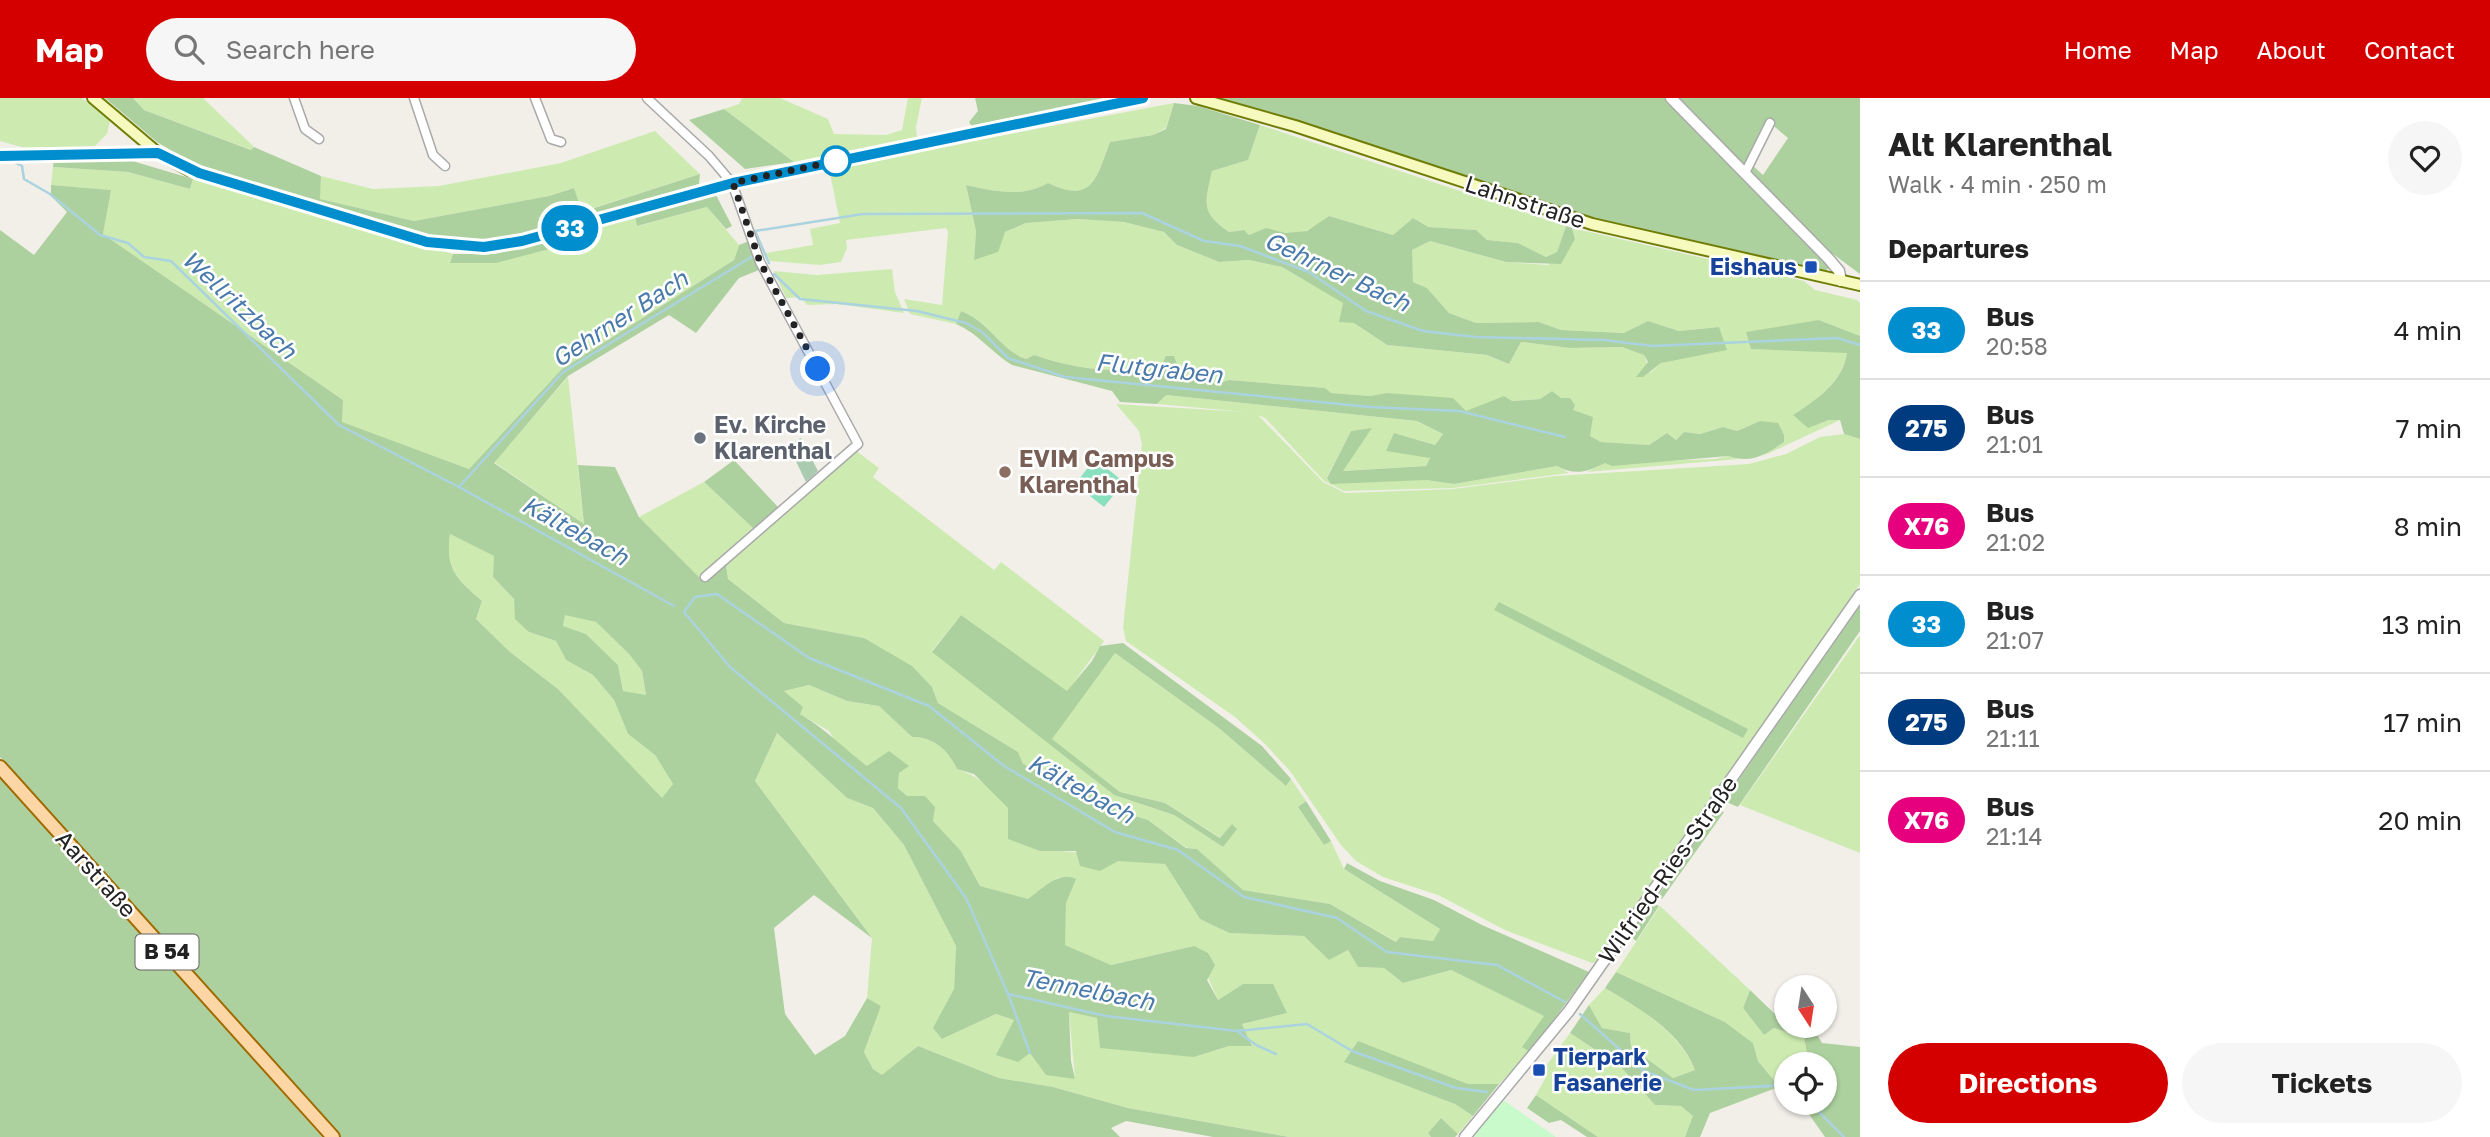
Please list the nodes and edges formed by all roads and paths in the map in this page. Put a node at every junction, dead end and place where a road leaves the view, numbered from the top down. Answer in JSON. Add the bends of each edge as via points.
{"nodes":[{"id":1,"x":93,"y":98,"type":"edge"},
{"id":2,"x":293,"y":98,"type":"edge"},
{"id":3,"x":414,"y":98,"type":"edge"},
{"id":4,"x":535,"y":98,"type":"edge"},
{"id":5,"x":647,"y":98,"type":"edge"},
{"id":6,"x":1143,"y":98,"type":"edge"},
{"id":7,"x":1196,"y":98,"type":"edge"},
{"id":8,"x":1671,"y":98,"type":"edge"},
{"id":9,"x":1770,"y":123,"type":"dead end"},
{"id":10,"x":319,"y":139,"type":"dead end"},
{"id":11,"x":561,"y":142,"type":"dead end"},
{"id":12,"x":158,"y":153,"type":"junction"},
{"id":13,"x":5,"y":156,"type":"edge"},
{"id":14,"x":445,"y":166,"type":"dead end"},
{"id":15,"x":1745,"y":173,"type":"junction"},
{"id":16,"x":733,"y":183,"type":"junction"},
{"id":17,"x":1841,"y":281,"type":"junction"},
{"id":18,"x":1860,"y":285,"type":"edge"},
{"id":19,"x":705,"y":577,"type":"dead end"},
{"id":20,"x":1860,"y":595,"type":"edge"},
{"id":21,"x":0,"y":767,"type":"edge"},
{"id":22,"x":333,"y":1137,"type":"edge"},
{"id":23,"x":1465,"y":1137,"type":"edge"}],
"edges":[{"from":1,"to":12,"type":"main road"},
{"from":2,"to":10,"type":"street","via":[[305,129]]},
{"from":3,"to":14,"type":"street","via":[[433,155]]},
{"from":4,"to":11,"type":"street","via":[[551,139]]},
{"from":5,"to":16,"type":"street"},
{"from":6,"to":16,"type":"main road"},
{"from":7,"to":17,"type":"main road","name":"Lahnstraße","via":[[1592,224]]},
{"from":8,"to":15,"type":"street"},
{"from":9,"to":15,"type":"street"},
{"from":12,"to":13,"type":"street"},
{"from":12,"to":16,"type":"main road","via":[[199,173],[427,242],[462,247],[522,241]]},
{"from":15,"to":17,"type":"street","via":[[1835,265]]},
{"from":16,"to":19,"type":"street","via":[[760,262],[858,444]]},
{"from":17,"to":18,"type":"main road","name":"Lahnstraße"},
{"from":20,"to":23,"type":"street","name":"Wilfried-Ries-Straße","via":[[1576,1002]]},
{"from":21,"to":22,"type":"main road","name":"Aarstraße","number":"B 54"}]}
